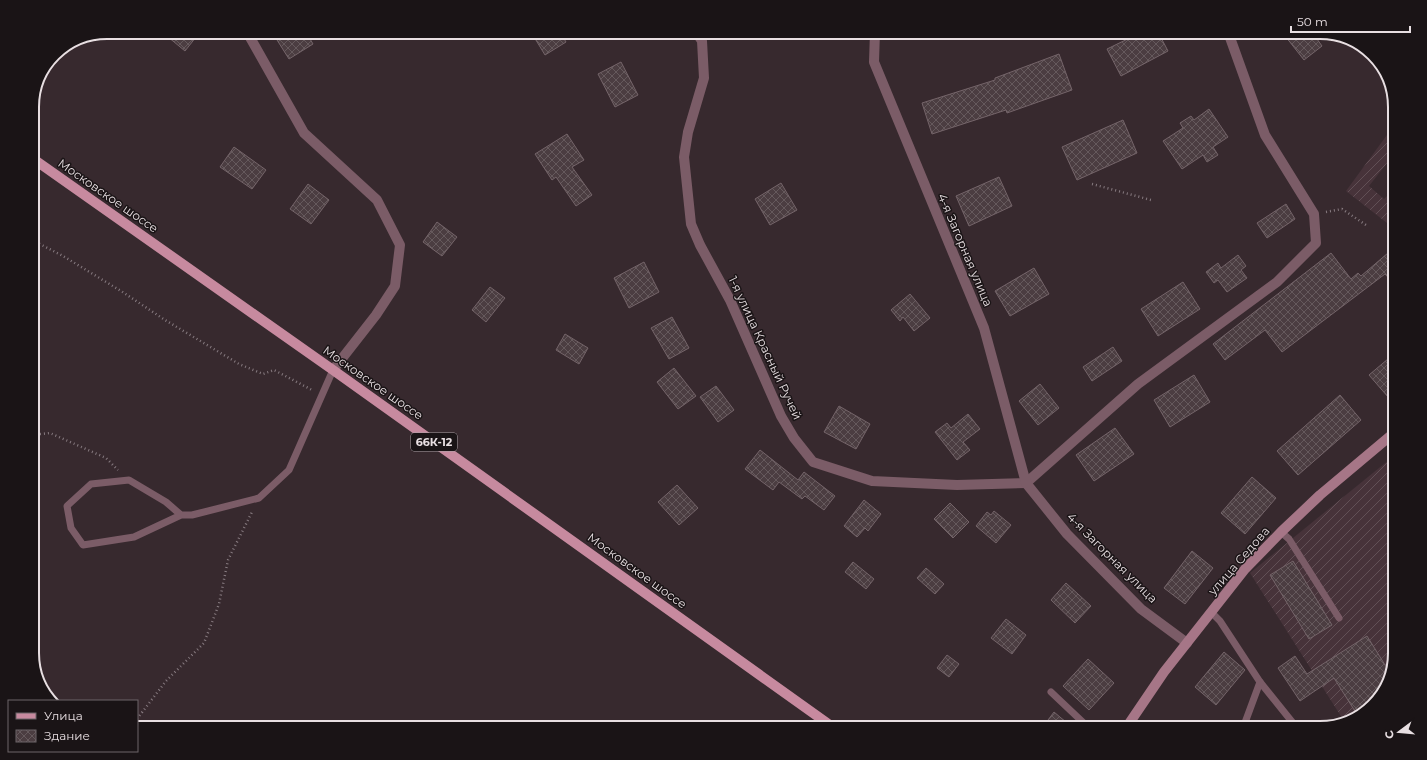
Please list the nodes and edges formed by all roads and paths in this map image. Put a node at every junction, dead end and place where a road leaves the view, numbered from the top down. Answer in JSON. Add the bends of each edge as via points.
{"nodes":[{"id":1,"x":251,"y":39,"type":"edge"},
{"id":2,"x":701,"y":39,"type":"edge"},
{"id":3,"x":875,"y":39,"type":"edge"},
{"id":4,"x":1231,"y":39,"type":"edge"},
{"id":5,"x":39,"y":163,"type":"edge"},
{"id":6,"x":1092,"y":184,"type":"dead end"},
{"id":7,"x":1151,"y":200,"type":"dead end"},
{"id":8,"x":1314,"y":214,"type":"junction"},
{"id":9,"x":1366,"y":225,"type":"dead end"},
{"id":10,"x":39,"y":244,"type":"edge"},
{"id":11,"x":333,"y":370,"type":"junction"},
{"id":12,"x":322,"y":395,"type":"junction"},
{"id":13,"x":39,"y":434,"type":"edge"},
{"id":14,"x":1388,"y":438,"type":"edge"},
{"id":15,"x":129,"y":480,"type":"junction"},
{"id":16,"x":1026,"y":483,"type":"junction"},
{"id":17,"x":259,"y":498,"type":"junction"},
{"id":18,"x":181,"y":515,"type":"junction"},
{"id":19,"x":1281,"y":532,"type":"junction"},
{"id":20,"x":1211,"y":612,"type":"junction"},
{"id":21,"x":1340,"y":618,"type":"dead end"},
{"id":22,"x":1187,"y":643,"type":"junction"},
{"id":23,"x":1260,"y":682,"type":"junction"},
{"id":24,"x":1050,"y":692,"type":"dead end"},
{"id":25,"x":138,"y":718,"type":"edge"},
{"id":26,"x":824,"y":721,"type":"edge"},
{"id":27,"x":1081,"y":721,"type":"edge"},
{"id":28,"x":1131,"y":721,"type":"edge"},
{"id":29,"x":1246,"y":721,"type":"edge"},
{"id":30,"x":1291,"y":721,"type":"edge"}],
"edges":[{"from":1,"to":11,"type":"street","via":[[304,132],[377,200],[400,245],[395,286]]},
{"from":2,"to":16,"type":"street","name":"1-я улица Красный Ручей","via":[[704,78],[688,132],[684,156],[691,224],[730,300],[781,416],[794,438],[813,462],[872,481],[957,485]]},
{"from":3,"to":16,"type":"street","name":"4-я Загорная улица","via":[[874,62],[984,328]]},
{"from":4,"to":8,"type":"street","via":[[1265,135]]},
{"from":5,"to":11,"type":"main road","name":"Московское шоссе","number":"66К-12"},
{"from":6,"to":7,"type":"path"},
{"from":8,"to":9,"type":"path","via":[[1342,209]]},
{"from":8,"to":16,"type":"street","via":[[1316,243],[1277,282],[1138,384]]},
{"from":10,"to":12,"type":"path","via":[[239,364],[263,374],[274,370]]},
{"from":11,"to":12,"type":"lane"},
{"from":11,"to":26,"type":"main road","name":"Московское шоссе","number":"66К-12"},
{"from":12,"to":17,"type":"lane","via":[[289,470]]},
{"from":13,"to":15,"type":"path","via":[[50,432],[106,458]]},
{"from":14,"to":19,"type":"street","name":"улица Седова","via":[[1320,495]]},
{"from":15,"to":18,"type":"lane","via":[[166,502]]},
{"from":15,"to":18,"type":"lane","via":[[91,484],[67,506],[71,528],[83,545],[134,537]]},
{"from":16,"to":22,"type":"street","name":"4-я Загорная улица","via":[[1067,534],[1141,609]]},
{"from":17,"to":18,"type":"lane","via":[[192,515]]},
{"from":17,"to":25,"type":"path","via":[[228,560],[219,604],[204,643],[166,681]]},
{"from":19,"to":20,"type":"street","name":"улица Седова","via":[[1245,569]]},
{"from":19,"to":21,"type":"lane"},
{"from":20,"to":22,"type":"street","name":"улица Седова"},
{"from":20,"to":23,"type":"lane","via":[[1220,621]]},
{"from":22,"to":28,"type":"street","name":"улица Седова"},
{"from":23,"to":29,"type":"lane"},
{"from":23,"to":30,"type":"lane"},
{"from":24,"to":27,"type":"lane"}]}
